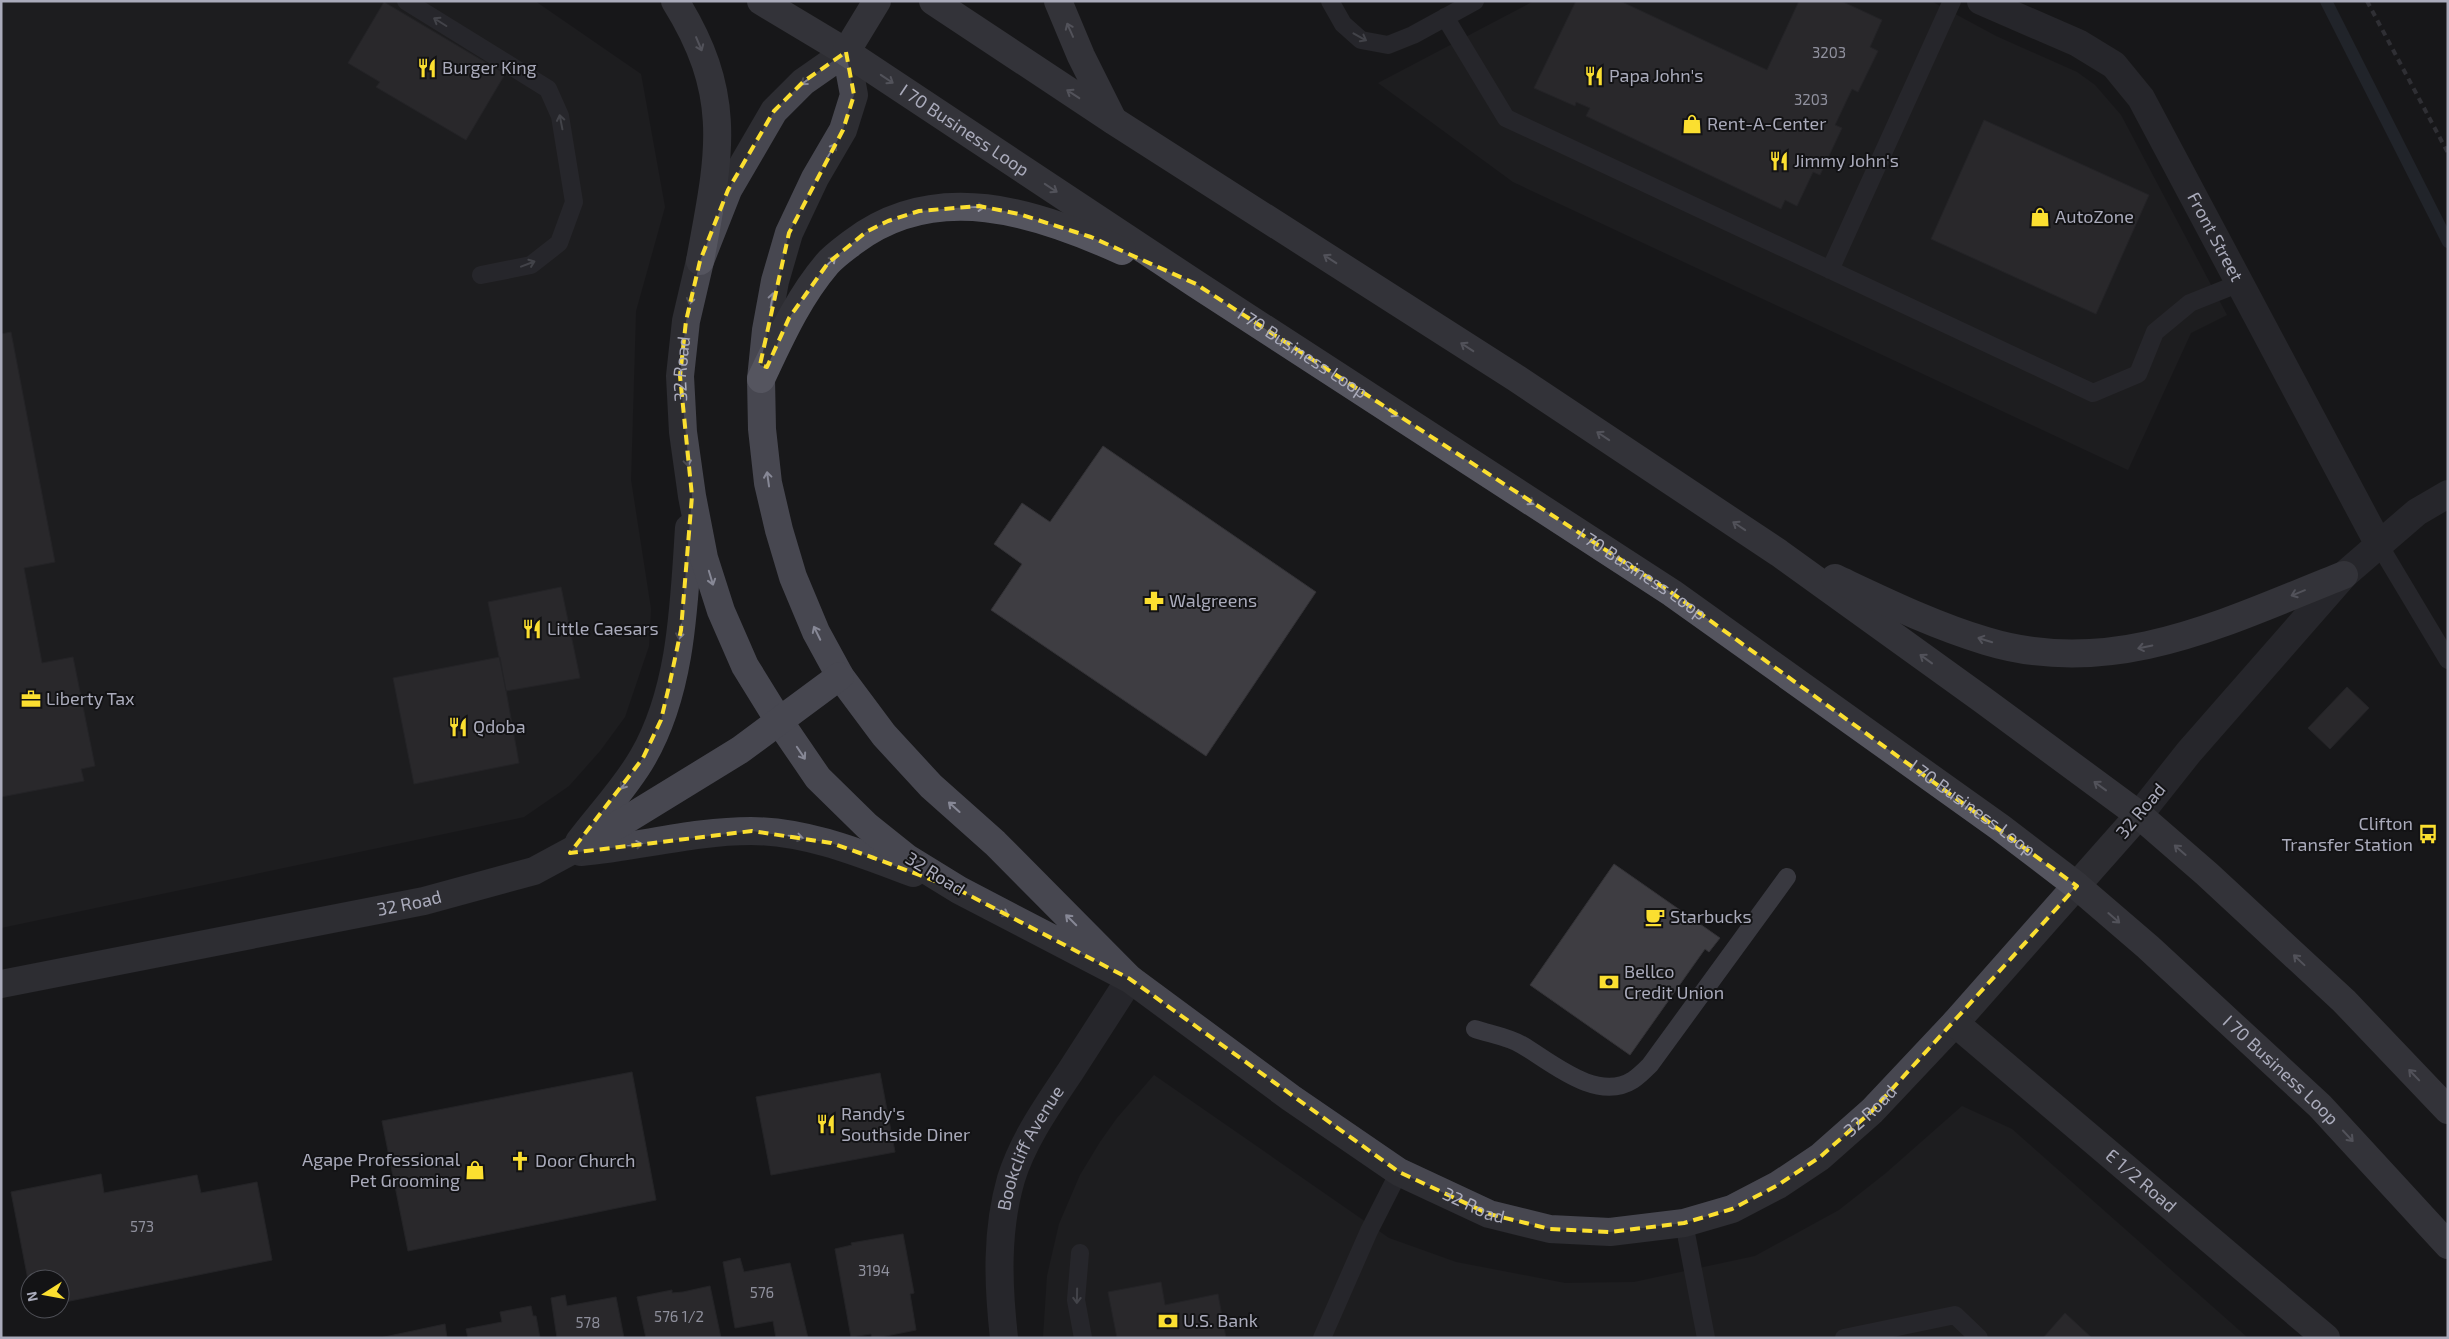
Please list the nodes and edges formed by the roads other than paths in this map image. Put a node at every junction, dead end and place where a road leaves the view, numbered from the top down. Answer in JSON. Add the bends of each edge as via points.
{"nodes":[{"id":1,"x":406,"y":1,"type":"edge"},
{"id":2,"x":675,"y":1,"type":"edge"},
{"id":3,"x":761,"y":1,"type":"edge"},
{"id":4,"x":877,"y":1,"type":"edge"},
{"id":5,"x":933,"y":1,"type":"edge"},
{"id":6,"x":1058,"y":1,"type":"edge"},
{"id":7,"x":1330,"y":1,"type":"edge"},
{"id":8,"x":1476,"y":1,"type":"edge"},
{"id":9,"x":1952,"y":1,"type":"edge"},
{"id":10,"x":1981,"y":1,"type":"edge"},
{"id":11,"x":1445,"y":17,"type":"junction"},
{"id":12,"x":846,"y":52,"type":"junction"},
{"id":13,"x":1114,"y":121,"type":"junction"},
{"id":14,"x":700,"y":261,"type":"junction"},
{"id":15,"x":1830,"y":270,"type":"junction"},
{"id":16,"x":481,"y":275,"type":"dead end"},
{"id":17,"x":2240,"y":283,"type":"junction"},
{"id":18,"x":1196,"y":284,"type":"junction"},
{"id":19,"x":761,"y":379,"type":"junction"},
{"id":20,"x":2448,"y":494,"type":"edge"},
{"id":21,"x":692,"y":496,"type":"junction"},
{"id":22,"x":2378,"y":543,"type":"junction"},
{"id":23,"x":1779,"y":553,"type":"junction"},
{"id":24,"x":2344,"y":575,"type":"junction"},
{"id":25,"x":2448,"y":660,"type":"edge"},
{"id":26,"x":840,"y":676,"type":"junction"},
{"id":27,"x":779,"y":721,"type":"junction"},
{"id":28,"x":2139,"y":814,"type":"junction"},
{"id":29,"x":570,"y":853,"type":"junction"},
{"id":30,"x":1788,"y":877,"type":"dead end"},
{"id":31,"x":2077,"y":886,"type":"junction"},
{"id":32,"x":958,"y":890,"type":"junction"},
{"id":33,"x":1130,"y":979,"type":"junction"},
{"id":34,"x":1,"y":984,"type":"edge"},
{"id":35,"x":1955,"y":1023,"type":"junction"},
{"id":36,"x":1475,"y":1029,"type":"dead end"},
{"id":37,"x":2448,"y":1110,"type":"edge"},
{"id":38,"x":1399,"y":1172,"type":"junction"},
{"id":39,"x":1684,"y":1223,"type":"junction"},
{"id":40,"x":2448,"y":1245,"type":"edge"},
{"id":41,"x":1080,"y":1253,"type":"dead end"},
{"id":42,"x":1004,"y":1338,"type":"edge"},
{"id":43,"x":1083,"y":1338,"type":"edge"},
{"id":44,"x":1322,"y":1338,"type":"edge"},
{"id":45,"x":1706,"y":1338,"type":"edge"},
{"id":46,"x":1844,"y":1338,"type":"edge"},
{"id":47,"x":1979,"y":1338,"type":"edge"},
{"id":48,"x":2326,"y":1338,"type":"edge"}],
"edges":[{"from":16,"to":1,"type":"lane","one_way":true,"via":[[531,265],[559,243],[574,202],[560,116],[548,89]]},
{"from":2,"to":14,"type":"main road","one_way":true,"via":[[698,41],[710,74],[717,110],[714,184]]},
{"from":3,"to":12,"type":"main road","name":"I 70 Business Loop"},
{"from":4,"to":12,"type":"main road","name":"32 Road"},
{"from":13,"to":5,"type":"main road","one_way":true},
{"from":13,"to":6,"type":"main road","one_way":true},
{"from":7,"to":11,"type":"lane","one_way":true,"via":[[1343,24],[1361,40],[1388,45]]},
{"from":8,"to":11,"type":"lane"},
{"from":9,"to":15,"type":"lane"},
{"from":10,"to":17,"type":"street","name":"Front Street","via":[[2078,43],[2114,65],[2141,98]]},
{"from":11,"to":15,"type":"lane","via":[[1506,118]]},
{"from":12,"to":14,"type":"street","name":"32 Road","one_way":true,"via":[[803,82],[774,111],[728,190]]},
{"from":12,"to":18,"type":"main road","name":"I 70 Business Loop","one_way":true},
{"from":19,"to":12,"type":"street","name":"32 Road","one_way":true,"via":[[775,281],[789,233],[815,178],[843,130],[854,95]]},
{"from":23,"to":13,"type":"main road","one_way":true,"via":[[1516,378]]},
{"from":14,"to":21,"type":"street","name":"32 Road","one_way":true,"via":[[686,321],[680,376],[683,432]]},
{"from":15,"to":17,"type":"lane","via":[[2092,393],[2138,374],[2155,332],[2190,303]]},
{"from":17,"to":22,"type":"street","name":"Front Street"},
{"from":19,"to":18,"type":"main road","one_way":true,"via":[[789,318],[828,263],[866,232],[918,211],[979,206],[1020,214],[1091,237]]},
{"from":18,"to":31,"type":"main road","name":"I 70 Business Loop","one_way":true,"via":[[1672,593]]},
{"from":26,"to":19,"type":"street","name":"32 Road","one_way":true,"via":[[816,632],[793,578],[779,530],[768,483]]},
{"from":20,"to":22,"type":"street","name":"32 Road","via":[[2416,512]]},
{"from":21,"to":27,"type":"street","name":"32 Road","one_way":true,"via":[[704,558],[721,612],[746,666]]},
{"from":21,"to":29,"type":"street","one_way":true,"via":[[681,630],[661,720],[643,758]]},
{"from":22,"to":24,"type":"street","name":"32 Road"},
{"from":22,"to":25,"type":"lane"},
{"from":24,"to":23,"type":"main road","one_way":true,"via":[[2211,628],[2164,642],[2127,650],[2070,655],[1987,641],[1934,623]]},
{"from":28,"to":23,"type":"main road","one_way":true},
{"from":24,"to":28,"type":"street","name":"32 Road","via":[[2188,752]]},
{"from":26,"to":27,"type":"street","name":"32 Road"},
{"from":33,"to":26,"type":"street","name":"32 Road","one_way":true,"via":[[995,843],[931,786],[884,735]]},
{"from":27,"to":29,"type":"street","name":"32 Road","via":[[740,750]]},
{"from":27,"to":32,"type":"street","name":"32 Road","one_way":true,"via":[[818,778],[866,826]]},
{"from":28,"to":31,"type":"street","name":"32 Road"},
{"from":37,"to":28,"type":"main road","one_way":true,"via":[[2344,1001],[2237,900]]},
{"from":29,"to":32,"type":"street","one_way":true,"via":[[752,831],[831,843]]},
{"from":29,"to":34,"type":"street","name":"32 Road","via":[[534,871],[424,901]]},
{"from":30,"to":36,"type":"lane","via":[[1650,1065],[1632,1081],[1614,1086],[1594,1085],[1563,1073],[1520,1044]]},
{"from":31,"to":35,"type":"street","name":"32 Road"},
{"from":31,"to":40,"type":"main road","name":"I 70 Business Loop","one_way":true,"via":[[2184,979],[2320,1106]]},
{"from":32,"to":33,"type":"street","name":"32 Road","one_way":true},
{"from":33,"to":38,"type":"street","name":"32 Road","via":[[1291,1098]]},
{"from":33,"to":42,"type":"street","name":"Bookcliff Avenue","via":[[1044,1111],[1012,1178],[1003,1212],[999,1251]]},
{"from":35,"to":39,"type":"street","name":"32 Road","via":[[1872,1111],[1820,1157],[1778,1186],[1732,1209]]},
{"from":35,"to":48,"type":"street","name":"E 1/2 Road"},
{"from":38,"to":39,"type":"street","name":"32 Road","via":[[1488,1214],[1550,1229],[1610,1232]]},
{"from":38,"to":44,"type":"lane"},
{"from":39,"to":45,"type":"lane"},
{"from":41,"to":43,"type":"lane","one_way":true,"via":[[1076,1300]]},
{"from":46,"to":47,"type":"lane","via":[[1955,1315]]}]}
